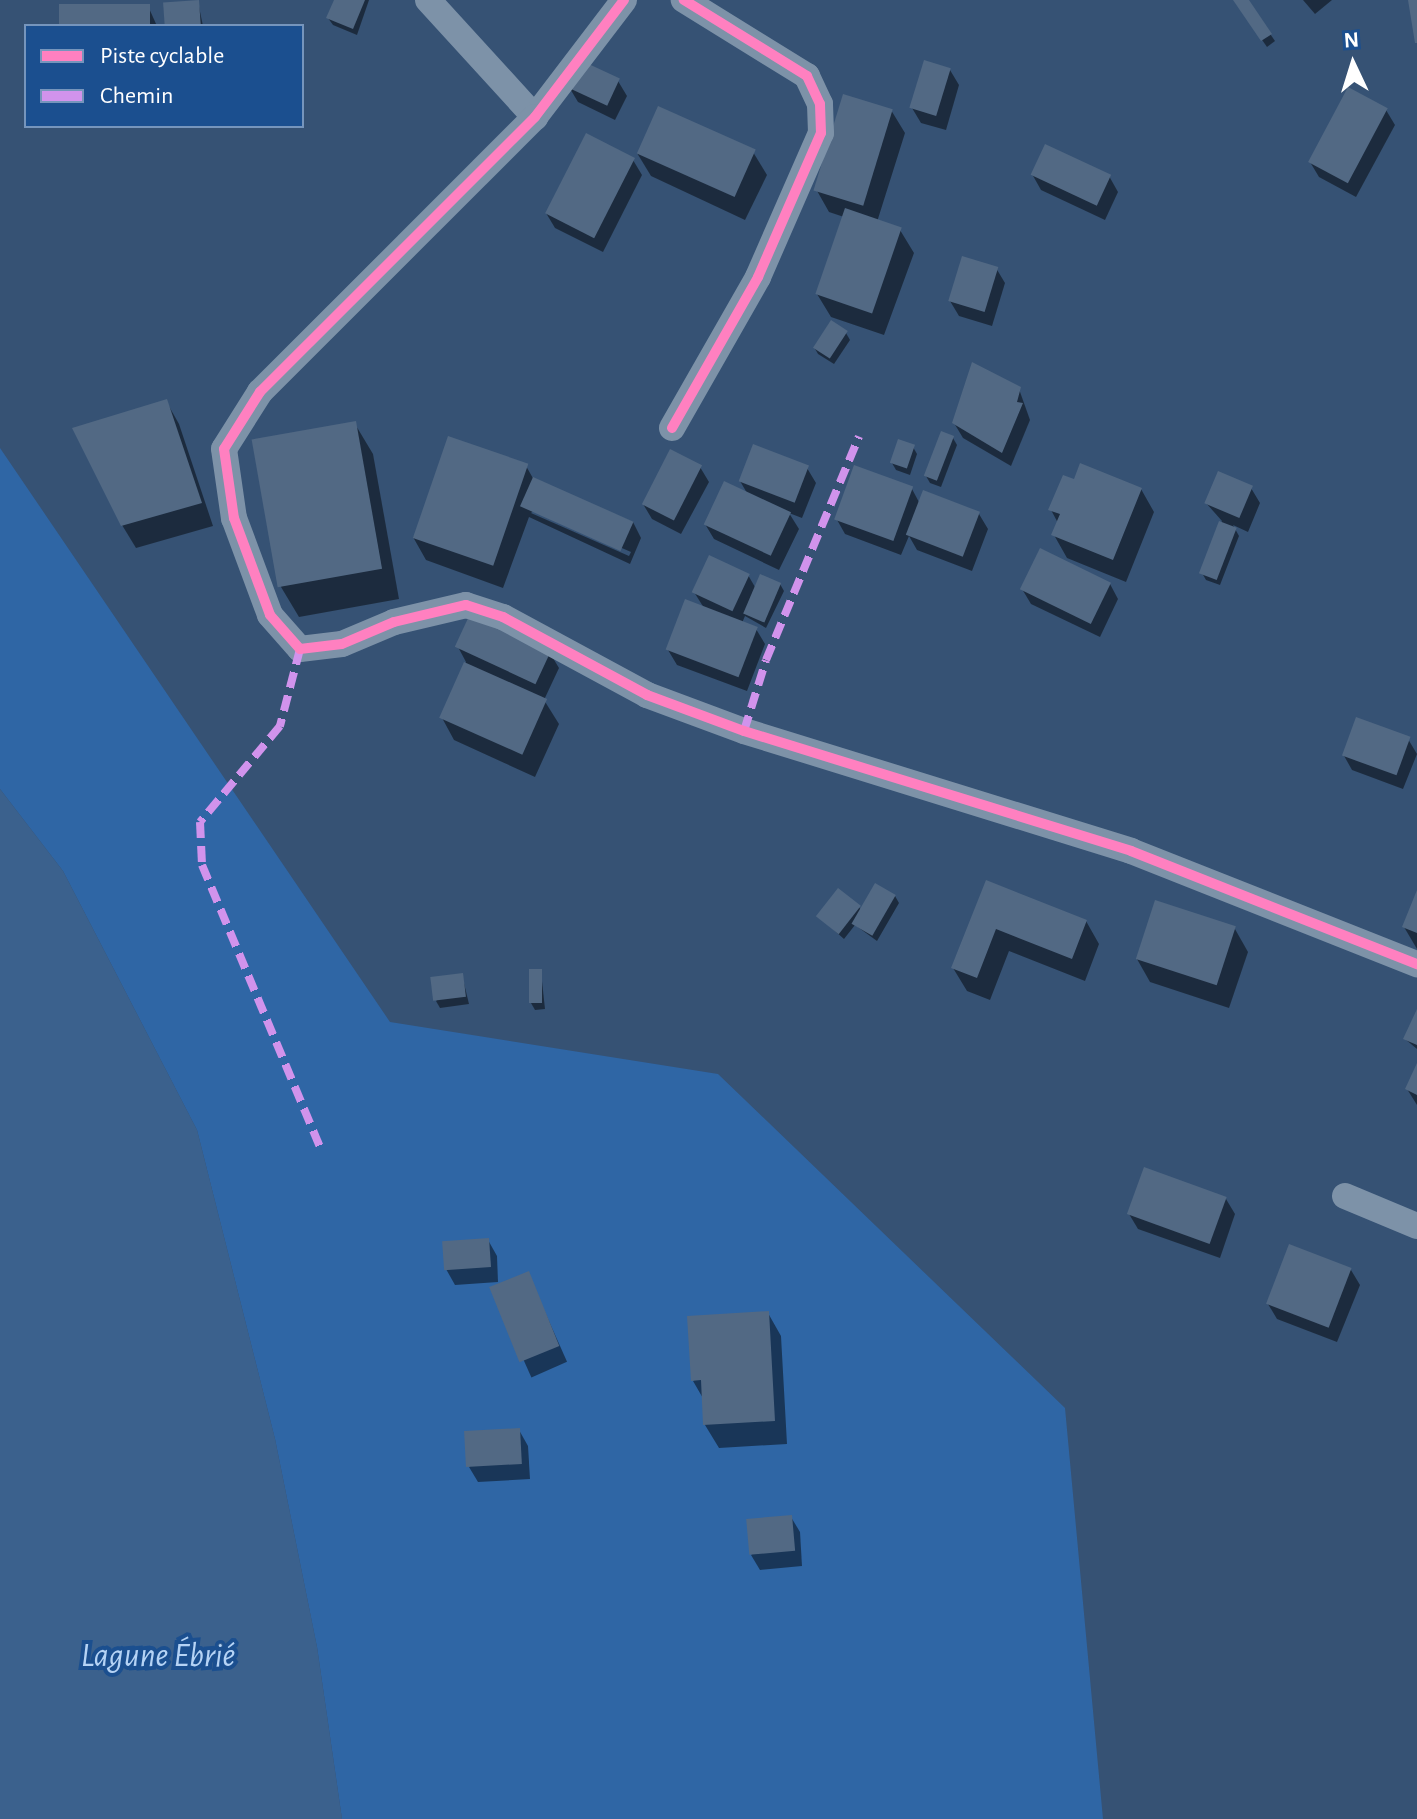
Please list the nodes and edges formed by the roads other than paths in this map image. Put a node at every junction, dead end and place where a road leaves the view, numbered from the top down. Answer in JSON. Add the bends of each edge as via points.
{"nodes":[{"id":1,"x":428,"y":0,"type":"edge"},
{"id":2,"x":624,"y":0,"type":"edge"},
{"id":3,"x":684,"y":0,"type":"edge"},
{"id":4,"x":535,"y":117,"type":"junction"},
{"id":5,"x":672,"y":428,"type":"dead end"},
{"id":6,"x":1417,"y":964,"type":"edge"},
{"id":7,"x":1345,"y":1196,"type":"dead end"},
{"id":8,"x":1417,"y":1226,"type":"edge"}],
"edges":[{"from":1,"to":4,"type":"street"},
{"from":2,"to":4,"type":"street"},
{"from":3,"to":5,"type":"street","via":[[807,76],[820,104],[821,133],[758,277]]},
{"from":4,"to":6,"type":"street","via":[[260,392],[224,449],[234,518],[270,615],[300,649],[342,644],[394,622],[466,605],[503,617],[647,695],[744,731],[1131,851]]},
{"from":7,"to":8,"type":"street"}]}
